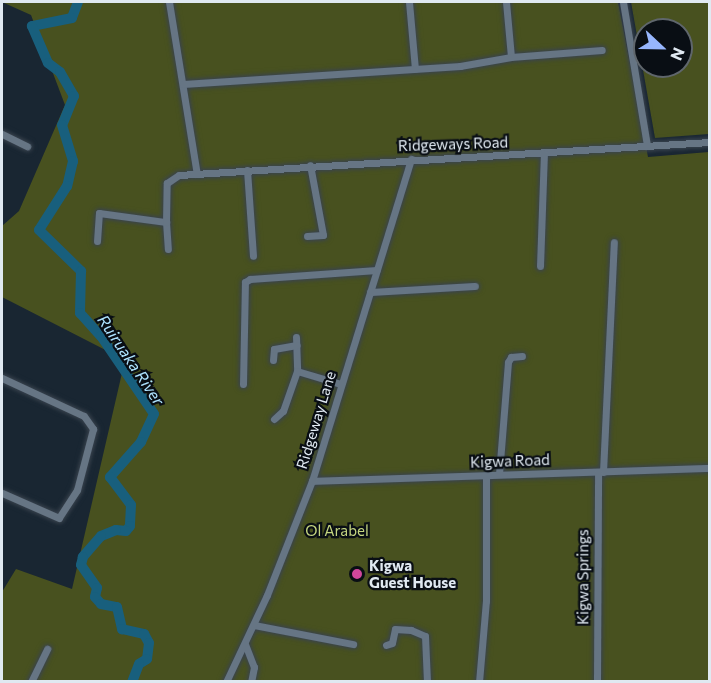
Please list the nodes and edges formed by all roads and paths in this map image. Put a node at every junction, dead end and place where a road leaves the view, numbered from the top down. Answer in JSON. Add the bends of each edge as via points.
{"nodes":[{"id":1,"x":169,"y":2,"type":"edge"},
{"id":2,"x":409,"y":2,"type":"edge"},
{"id":3,"x":506,"y":2,"type":"edge"},
{"id":4,"x":623,"y":2,"type":"edge"},
{"id":5,"x":602,"y":50,"type":"dead end"},
{"id":6,"x":511,"y":57,"type":"junction"},
{"id":7,"x":415,"y":69,"type":"junction"},
{"id":8,"x":183,"y":84,"type":"junction"},
{"id":9,"x":2,"y":134,"type":"edge"},
{"id":10,"x":710,"y":142,"type":"edge"},
{"id":11,"x":27,"y":146,"type":"dead end"},
{"id":12,"x":647,"y":146,"type":"junction"},
{"id":13,"x":544,"y":153,"type":"junction"},
{"id":14,"x":411,"y":159,"type":"junction"},
{"id":15,"x":310,"y":165,"type":"junction"},
{"id":16,"x":248,"y":170,"type":"junction"},
{"id":17,"x":197,"y":174,"type":"junction"},
{"id":18,"x":166,"y":222,"type":"junction"},
{"id":19,"x":307,"y":236,"type":"dead end"},
{"id":20,"x":97,"y":241,"type":"dead end"},
{"id":21,"x":614,"y":242,"type":"dead end"},
{"id":22,"x":168,"y":249,"type":"dead end"},
{"id":23,"x":253,"y":255,"type":"dead end"},
{"id":24,"x":540,"y":266,"type":"dead end"},
{"id":25,"x":376,"y":270,"type":"junction"},
{"id":26,"x":475,"y":286,"type":"dead end"},
{"id":27,"x":370,"y":292,"type":"junction"},
{"id":28,"x":522,"y":356,"type":"dead end"},
{"id":29,"x":273,"y":360,"type":"dead end"},
{"id":30,"x":297,"y":371,"type":"junction"},
{"id":31,"x":2,"y":378,"type":"edge"},
{"id":32,"x":243,"y":384,"type":"dead end"},
{"id":33,"x":341,"y":384,"type":"junction"},
{"id":34,"x":274,"y":419,"type":"dead end"},
{"id":35,"x":710,"y":468,"type":"edge"},
{"id":36,"x":600,"y":472,"type":"junction"},
{"id":37,"x":499,"y":474,"type":"junction"},
{"id":38,"x":486,"y":475,"type":"junction"},
{"id":39,"x":312,"y":481,"type":"junction"},
{"id":40,"x":2,"y":493,"type":"edge"},
{"id":41,"x":254,"y":625,"type":"junction"},
{"id":42,"x":244,"y":644,"type":"junction"},
{"id":43,"x":353,"y":644,"type":"dead end"},
{"id":44,"x":386,"y":645,"type":"dead end"},
{"id":45,"x":47,"y":649,"type":"dead end"},
{"id":46,"x":31,"y":681,"type":"edge"},
{"id":47,"x":226,"y":681,"type":"edge"},
{"id":48,"x":251,"y":681,"type":"edge"},
{"id":49,"x":427,"y":681,"type":"edge"},
{"id":50,"x":479,"y":681,"type":"edge"},
{"id":51,"x":597,"y":681,"type":"edge"}],
"edges":[{"from":1,"to":8,"type":"street"},
{"from":2,"to":7,"type":"street"},
{"from":3,"to":6,"type":"street"},
{"from":4,"to":12,"type":"street"},
{"from":5,"to":6,"type":"street"},
{"from":6,"to":7,"type":"street","via":[[503,62]]},
{"from":7,"to":8,"type":"street"},
{"from":8,"to":17,"type":"street"},
{"from":9,"to":11,"type":"street"},
{"from":10,"to":12,"type":"street","name":"Ridgeways Road"},
{"from":12,"to":13,"type":"street","name":"Ridgeways Road"},
{"from":13,"to":14,"type":"street","name":"Ridgeways Road"},
{"from":13,"to":24,"type":"street"},
{"from":14,"to":15,"type":"street","name":"Ridgeways Road"},
{"from":14,"to":25,"type":"street","name":"Ridgeway Lane"},
{"from":15,"to":16,"type":"street","name":"Ridgeways Road"},
{"from":15,"to":19,"type":"street","via":[[323,235]]},
{"from":16,"to":17,"type":"street","name":"Ridgeways Road"},
{"from":16,"to":23,"type":"street"},
{"from":17,"to":18,"type":"street","name":"Ridgeways Road","via":[[179,175],[167,183]]},
{"from":18,"to":20,"type":"street","via":[[102,212],[95,220]]},
{"from":18,"to":22,"type":"street"},
{"from":21,"to":36,"type":"street","name":"Kigwa Springs"},
{"from":25,"to":27,"type":"street","name":"Ridgeway Lane"},
{"from":25,"to":32,"type":"street","via":[[246,282]]},
{"from":26,"to":27,"type":"street"},
{"from":27,"to":33,"type":"street","name":"Ridgeway Lane"},
{"from":28,"to":37,"type":"street","via":[[511,357],[508,362]]},
{"from":29,"to":30,"type":"street","via":[[274,349],[296,341]]},
{"from":30,"to":33,"type":"street"},
{"from":30,"to":34,"type":"street","via":[[283,411]]},
{"from":31,"to":40,"type":"street","via":[[84,416],[93,429],[77,490],[59,518]]},
{"from":33,"to":39,"type":"street","name":"Ridgeway Lane"},
{"from":35,"to":36,"type":"street","name":"Kigwa Road"},
{"from":36,"to":37,"type":"street","name":"Kigwa Road"},
{"from":36,"to":51,"type":"street","name":"Kigwa Springs"},
{"from":37,"to":38,"type":"street","name":"Kigwa Road"},
{"from":38,"to":39,"type":"street","name":"Kigwa Road"},
{"from":38,"to":50,"type":"street","via":[[486,602]]},
{"from":39,"to":41,"type":"street","name":"Ridgeway Lane"},
{"from":41,"to":42,"type":"street","name":"Ridgeway Lane"},
{"from":41,"to":43,"type":"street"},
{"from":42,"to":47,"type":"street","name":"Ridgeway Lane"},
{"from":42,"to":48,"type":"street","via":[[254,667]]},
{"from":44,"to":49,"type":"street","via":[[392,643],[394,629],[425,636]]},
{"from":45,"to":46,"type":"street"}]}
